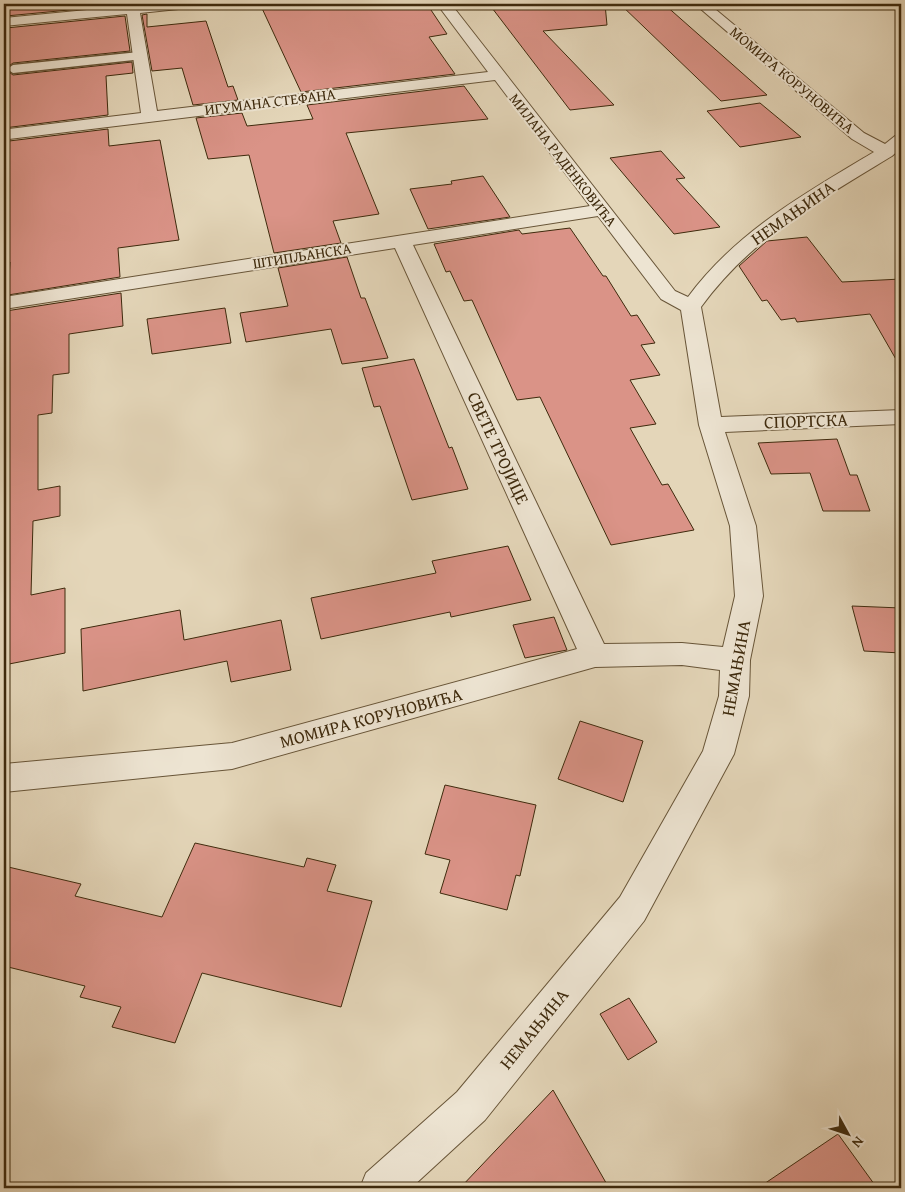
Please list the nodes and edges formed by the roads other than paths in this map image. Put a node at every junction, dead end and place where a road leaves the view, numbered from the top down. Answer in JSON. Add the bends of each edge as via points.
{"nodes":[{"id":1,"x":188,"y":4,"type":"edge"},
{"id":2,"x":444,"y":4,"type":"edge"},
{"id":3,"x":701,"y":4,"type":"edge"},
{"id":4,"x":133,"y":10,"type":"junction"},
{"id":5,"x":4,"y":22,"type":"edge"},
{"id":6,"x":140,"y":56,"type":"junction"},
{"id":7,"x":13,"y":70,"type":"dead end"},
{"id":8,"x":497,"y":75,"type":"junction"},
{"id":9,"x":150,"y":117,"type":"junction"},
{"id":10,"x":9,"y":134,"type":"dead end"},
{"id":11,"x":894,"y":146,"type":"edge"},
{"id":12,"x":601,"y":210,"type":"junction"},
{"id":13,"x":402,"y":240,"type":"junction"},
{"id":14,"x":4,"y":303,"type":"edge"},
{"id":15,"x":691,"y":307,"type":"junction"},
{"id":16,"x":901,"y":417,"type":"edge"},
{"id":17,"x":711,"y":425,"type":"junction"},
{"id":18,"x":595,"y":656,"type":"junction"},
{"id":19,"x":735,"y":660,"type":"junction"},
{"id":20,"x":4,"y":778,"type":"edge"},
{"id":21,"x":381,"y":1188,"type":"edge"}],
"edges":[{"from":1,"to":4,"type":"street"},
{"from":2,"to":8,"type":"street","name":"МИЛАНА РАДЕНКОВИЋА"},
{"from":3,"to":11,"type":"street","name":"МОМИРА КОРУНОВИЋА","via":[[858,136]]},
{"from":4,"to":5,"type":"street"},
{"from":4,"to":6,"type":"street"},
{"from":6,"to":7,"type":"lane"},
{"from":6,"to":9,"type":"street"},
{"from":8,"to":9,"type":"street","name":"ИГУМАНА СТЕФАНА"},
{"from":8,"to":12,"type":"street","name":"МИЛАНА РАДЕНКОВИЋА"},
{"from":9,"to":10,"type":"street","name":"ИГУМАНА СТЕФАНА"},
{"from":11,"to":15,"type":"street","name":"НЕМАЊИНА","via":[[773,222],[722,265]]},
{"from":12,"to":13,"type":"street","name":"ШТИПЉАНСКА"},
{"from":12,"to":15,"type":"street","name":"МИЛАНА РАДЕНКОВИЋА","via":[[668,295]]},
{"from":13,"to":14,"type":"street","name":"ШТИПЉАНСКА"},
{"from":13,"to":18,"type":"street","name":"СВЕТЕ ТРОЈИЦЕ"},
{"from":15,"to":17,"type":"street","name":"НЕМАЊИНА"},
{"from":16,"to":17,"type":"street","name":"СПОРТСКА"},
{"from":17,"to":19,"type":"street","name":"НЕМАЊИНА","via":[[743,526],[750,596]]},
{"from":18,"to":19,"type":"street","name":"МОМИРА КОРУНОВИЋА","via":[[682,654]]},
{"from":18,"to":20,"type":"street","name":"МОМИРА КОРУНОВИЋА","via":[[232,756]]},
{"from":19,"to":21,"type":"street","name":"НЕМАЊИНА","via":[[734,696],[718,754],[632,909],[471,1106]]}]}
